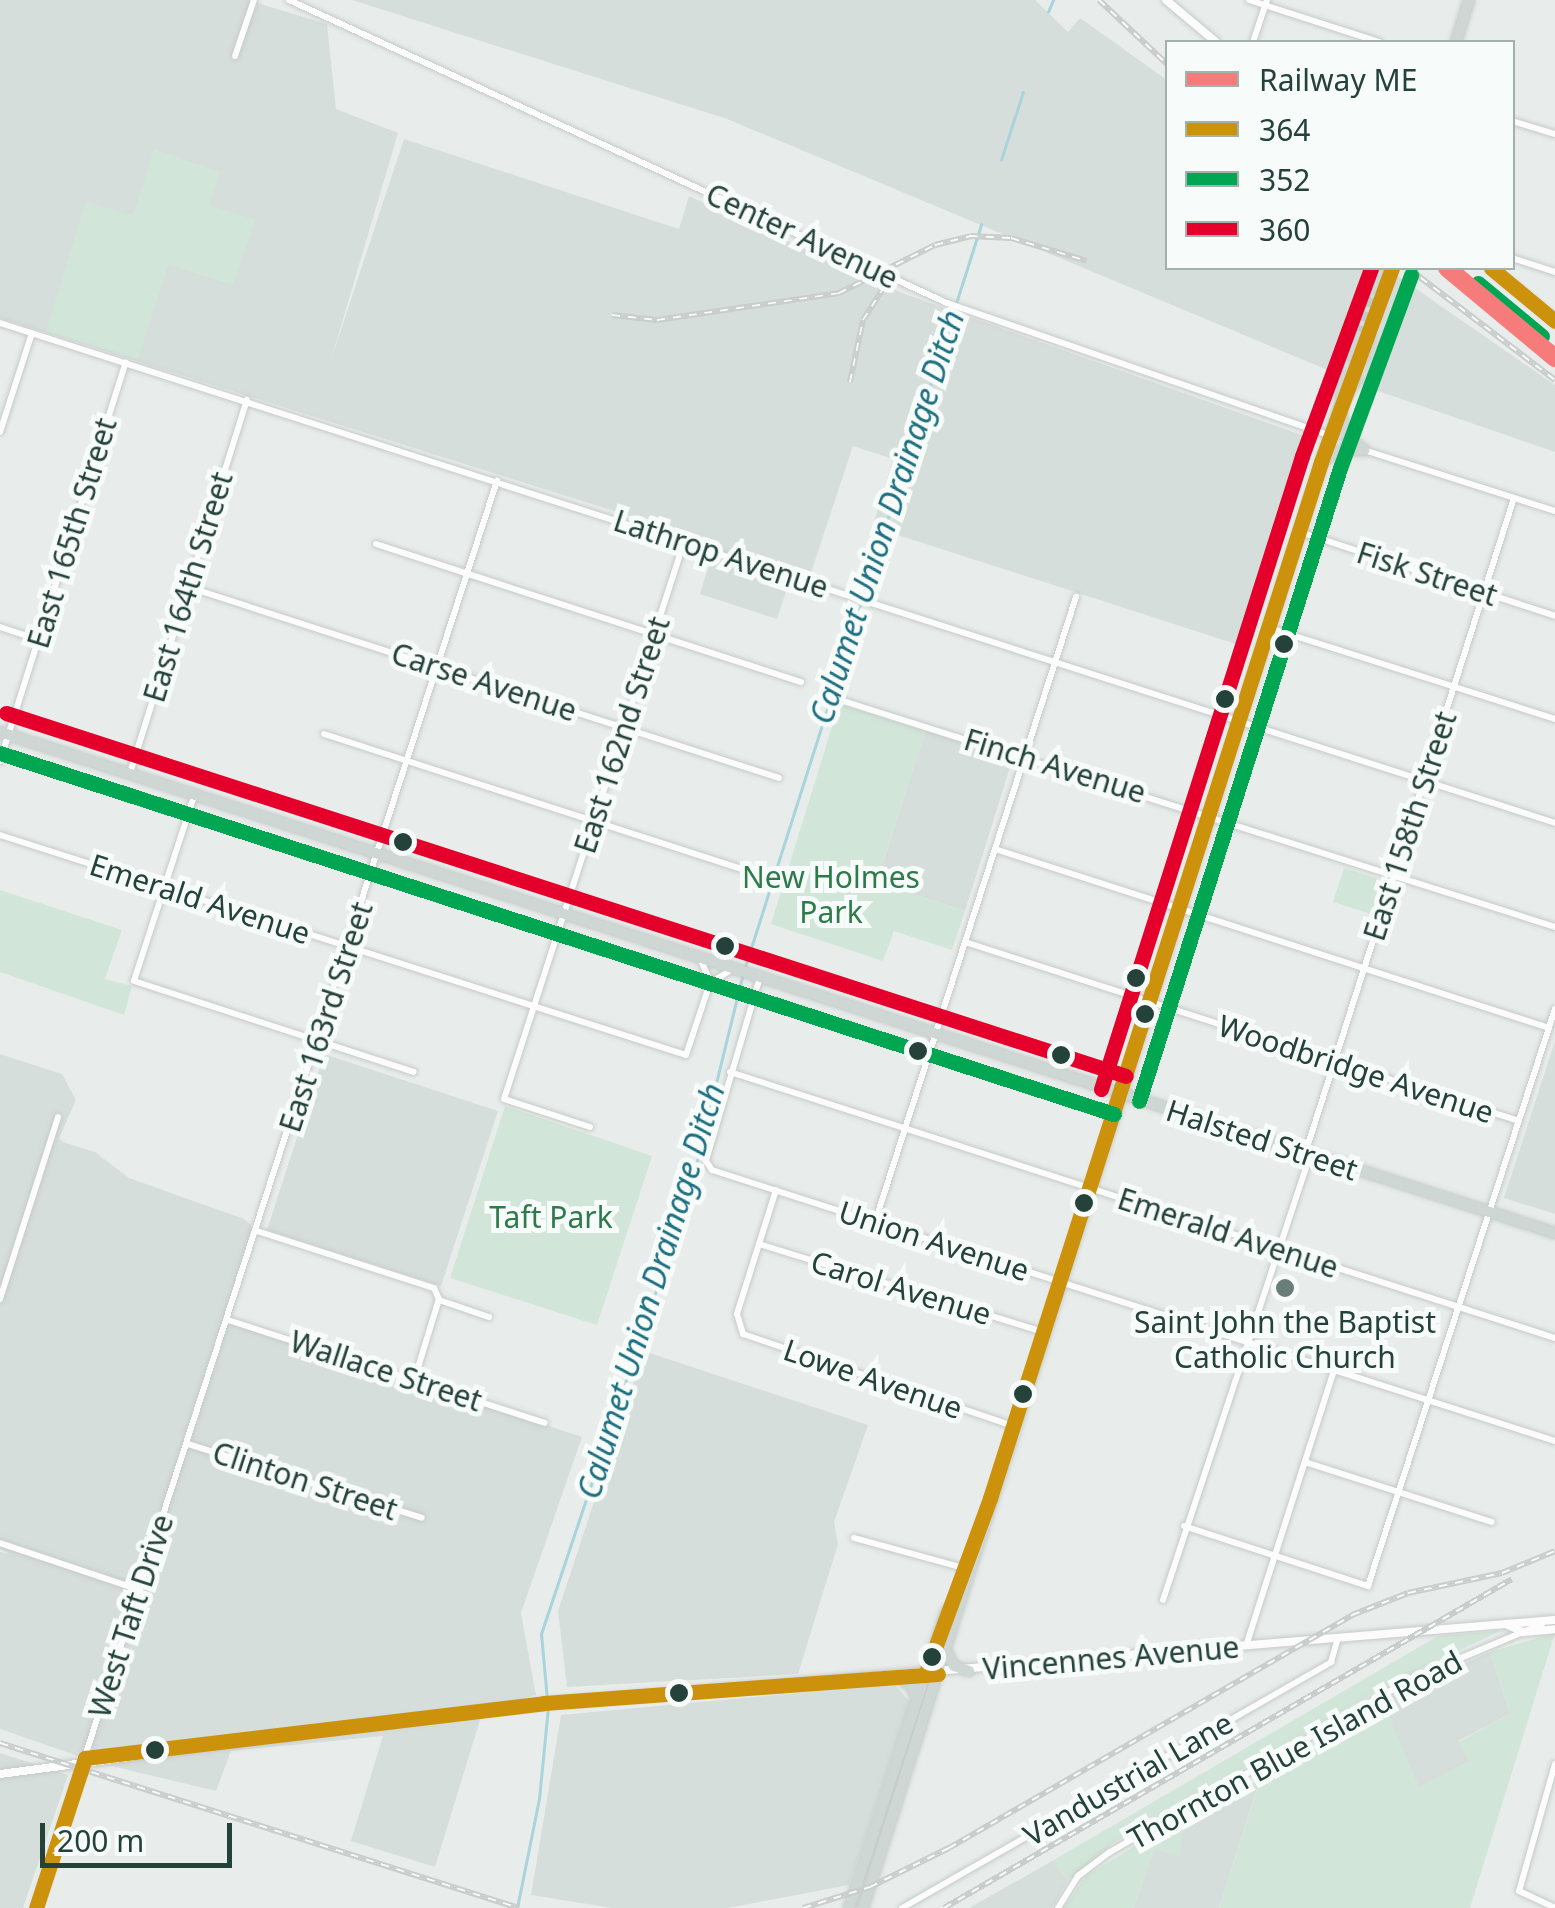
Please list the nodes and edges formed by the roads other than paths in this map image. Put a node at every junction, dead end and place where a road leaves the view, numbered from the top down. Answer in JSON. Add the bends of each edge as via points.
{"nodes":[{"id":1,"x":254,"y":0,"type":"edge"},
{"id":2,"x":289,"y":0,"type":"edge"},
{"id":3,"x":1166,"y":0,"type":"edge"},
{"id":4,"x":1249,"y":0,"type":"edge"},
{"id":5,"x":1469,"y":0,"type":"edge"},
{"id":6,"x":1266,"y":2,"type":"edge"},
{"id":7,"x":1214,"y":40,"type":"edge"},
{"id":8,"x":1255,"y":40,"type":"edge"},
{"id":9,"x":1373,"y":40,"type":"edge"},
{"id":10,"x":1457,"y":40,"type":"edge"},
{"id":11,"x":235,"y":56,"type":"dead end"},
{"id":12,"x":1515,"y":122,"type":"edge"},
{"id":13,"x":1555,"y":134,"type":"edge"},
{"id":14,"x":1515,"y":259,"type":"edge"},
{"id":15,"x":1378,"y":270,"type":"edge"},
{"id":16,"x":1391,"y":270,"type":"edge"},
{"id":17,"x":1493,"y":270,"type":"edge"},
{"id":18,"x":1555,"y":272,"type":"edge"},
{"id":19,"x":1555,"y":321,"type":"edge"},
{"id":20,"x":0,"y":323,"type":"edge"},
{"id":21,"x":32,"y":334,"type":"junction"},
{"id":22,"x":1350,"y":355,"type":"dead end"},
{"id":23,"x":1363,"y":359,"type":"dead end"},
{"id":24,"x":126,"y":362,"type":"junction"},
{"id":25,"x":1350,"y":379,"type":"dead end"},
{"id":26,"x":247,"y":400,"type":"junction"},
{"id":27,"x":1340,"y":406,"type":"junction"},
{"id":28,"x":0,"y":432,"type":"edge"},
{"id":29,"x":1330,"y":436,"type":"junction"},
{"id":30,"x":1364,"y":450,"type":"junction"},
{"id":31,"x":1321,"y":462,"type":"junction"},
{"id":32,"x":497,"y":481,"type":"junction"},
{"id":33,"x":1514,"y":498,"type":"junction"},
{"id":34,"x":1555,"y":511,"type":"edge"},
{"id":35,"x":1298,"y":532,"type":"junction"},
{"id":36,"x":684,"y":542,"type":"junction"},
{"id":37,"x":376,"y":544,"type":"dead end"},
{"id":38,"x":468,"y":574,"type":"junction"},
{"id":39,"x":188,"y":587,"type":"junction"},
{"id":40,"x":1484,"y":593,"type":"junction"},
{"id":41,"x":1076,"y":597,"type":"dead end"},
{"id":42,"x":1555,"y":616,"type":"edge"},
{"id":43,"x":0,"y":627,"type":"edge"},
{"id":44,"x":1268,"y":628,"type":"junction"},
{"id":45,"x":654,"y":635,"type":"junction"},
{"id":46,"x":39,"y":640,"type":"junction"},
{"id":47,"x":1055,"y":662,"type":"junction"},
{"id":48,"x":438,"y":668,"type":"junction"},
{"id":49,"x":801,"y":682,"type":"dead end"},
{"id":50,"x":1454,"y":687,"type":"junction"},
{"id":51,"x":840,"y":700,"type":"dead end"},
{"id":52,"x":1555,"y":719,"type":"edge"},
{"id":53,"x":1238,"y":720,"type":"junction"},
{"id":54,"x":624,"y":728,"type":"junction"},
{"id":55,"x":4,"y":733,"type":"edge"},
{"id":56,"x":324,"y":734,"type":"dead end"},
{"id":57,"x":1025,"y":757,"type":"junction"},
{"id":58,"x":0,"y":761,"type":"edge"},
{"id":59,"x":408,"y":762,"type":"junction"},
{"id":60,"x":130,"y":774,"type":"junction"},
{"id":61,"x":779,"y":778,"type":"dead end"},
{"id":62,"x":1424,"y":780,"type":"junction"},
{"id":63,"x":194,"y":794,"type":"junction"},
{"id":64,"x":1208,"y":813,"type":"junction"},
{"id":65,"x":594,"y":822,"type":"junction"},
{"id":66,"x":1555,"y":822,"type":"edge"},
{"id":67,"x":0,"y":835,"type":"edge"},
{"id":68,"x":995,"y":849,"type":"junction"},
{"id":69,"x":380,"y":854,"type":"junction"},
{"id":70,"x":747,"y":872,"type":"dead end"},
{"id":71,"x":1395,"y":874,"type":"junction"},
{"id":72,"x":164,"y":888,"type":"junction"},
{"id":73,"x":1178,"y":906,"type":"junction"},
{"id":74,"x":564,"y":914,"type":"junction"},
{"id":75,"x":1555,"y":927,"type":"edge"},
{"id":76,"x":558,"y":934,"type":"junction"},
{"id":77,"x":965,"y":942,"type":"junction"},
{"id":78,"x":349,"y":948,"type":"junction"},
{"id":79,"x":700,"y":958,"type":"junction"},
{"id":80,"x":732,"y":968,"type":"junction"},
{"id":81,"x":1365,"y":968,"type":"junction"},
{"id":82,"x":760,"y":977,"type":"junction"},
{"id":83,"x":710,"y":983,"type":"junction"},
{"id":84,"x":753,"y":998,"type":"junction"},
{"id":85,"x":1149,"y":1002,"type":"junction"},
{"id":86,"x":534,"y":1008,"type":"junction"},
{"id":87,"x":1555,"y":1009,"type":"edge"},
{"id":88,"x":1549,"y":1028,"type":"junction"},
{"id":89,"x":935,"y":1034,"type":"junction"},
{"id":90,"x":318,"y":1042,"type":"junction"},
{"id":91,"x":929,"y":1054,"type":"junction"},
{"id":92,"x":1335,"y":1062,"type":"junction"},
{"id":93,"x":414,"y":1072,"type":"dead end"},
{"id":94,"x":730,"y":1072,"type":"junction"},
{"id":95,"x":1120,"y":1094,"type":"junction"},
{"id":96,"x":58,"y":1117,"type":"dead end"},
{"id":97,"x":1520,"y":1120,"type":"junction"},
{"id":98,"x":590,"y":1127,"type":"dead end"},
{"id":99,"x":905,"y":1128,"type":"junction"},
{"id":100,"x":1308,"y":1155,"type":"junction"},
{"id":101,"x":1090,"y":1188,"type":"junction"},
{"id":102,"x":776,"y":1190,"type":"junction"},
{"id":103,"x":1491,"y":1214,"type":"junction"},
{"id":104,"x":874,"y":1222,"type":"junction"},
{"id":105,"x":257,"y":1231,"type":"junction"},
{"id":106,"x":1555,"y":1234,"type":"edge"},
{"id":107,"x":759,"y":1244,"type":"junction"},
{"id":108,"x":1278,"y":1249,"type":"junction"},
{"id":109,"x":1060,"y":1282,"type":"junction"},
{"id":110,"x":0,"y":1299,"type":"edge"},
{"id":111,"x":439,"y":1300,"type":"junction"},
{"id":112,"x":1460,"y":1307,"type":"junction"},
{"id":113,"x":490,"y":1317,"type":"dead end"},
{"id":114,"x":228,"y":1320,"type":"junction"},
{"id":115,"x":1044,"y":1332,"type":"junction"},
{"id":116,"x":1555,"y":1338,"type":"edge"},
{"id":117,"x":1246,"y":1341,"type":"junction"},
{"id":118,"x":1334,"y":1370,"type":"junction"},
{"id":119,"x":414,"y":1381,"type":"junction"},
{"id":120,"x":1429,"y":1400,"type":"junction"},
{"id":121,"x":544,"y":1423,"type":"dead end"},
{"id":122,"x":1013,"y":1426,"type":"junction"},
{"id":123,"x":1555,"y":1440,"type":"edge"},
{"id":124,"x":188,"y":1444,"type":"junction"},
{"id":125,"x":1305,"y":1462,"type":"junction"},
{"id":126,"x":1398,"y":1493,"type":"junction"},
{"id":127,"x":171,"y":1496,"type":"joint"},
{"id":128,"x":422,"y":1518,"type":"dead end"},
{"id":129,"x":1492,"y":1522,"type":"dead end"},
{"id":130,"x":1184,"y":1526,"type":"junction"},
{"id":131,"x":854,"y":1538,"type":"dead end"},
{"id":132,"x":0,"y":1544,"type":"edge"},
{"id":133,"x":1275,"y":1556,"type":"junction"},
{"id":134,"x":967,"y":1568,"type":"junction"},
{"id":135,"x":140,"y":1590,"type":"junction"},
{"id":136,"x":1163,"y":1600,"type":"dead end"},
{"id":137,"x":954,"y":1608,"type":"junction"},
{"id":138,"x":1554,"y":1623,"type":"edge"},
{"id":139,"x":1506,"y":1624,"type":"junction"},
{"id":140,"x":1524,"y":1632,"type":"junction"},
{"id":141,"x":1338,"y":1638,"type":"junction"},
{"id":142,"x":1246,"y":1646,"type":"junction"},
{"id":143,"x":946,"y":1651,"type":"junction"},
{"id":144,"x":969,"y":1672,"type":"junction"},
{"id":145,"x":938,"y":1674,"type":"junction"},
{"id":146,"x":926,"y":1675,"type":"junction"},
{"id":147,"x":897,"y":1678,"type":"junction"},
{"id":148,"x":917,"y":1700,"type":"junction"},
{"id":149,"x":85,"y":1758,"type":"junction"},
{"id":150,"x":1555,"y":1764,"type":"edge"},
{"id":151,"x":0,"y":1774,"type":"edge"},
{"id":152,"x":36,"y":1908,"type":"edge"},
{"id":153,"x":848,"y":1908,"type":"edge"},
{"id":154,"x":863,"y":1908,"type":"edge"},
{"id":155,"x":902,"y":1908,"type":"edge"},
{"id":156,"x":1058,"y":1908,"type":"edge"},
{"id":157,"x":1555,"y":1908,"type":"edge"}],
"edges":[{"from":1,"to":11,"type":"street"},
{"from":2,"to":29,"type":"street","name":"Center Avenue","via":[[363,28],[966,310]]},
{"from":3,"to":7,"type":"street"},
{"from":4,"to":6,"type":"street"},
{"from":5,"to":10,"type":"main road"},
{"from":6,"to":8,"type":"street"},
{"from":6,"to":9,"type":"street"},
{"from":12,"to":13,"type":"street"},
{"from":14,"to":18,"type":"street"},
{"from":15,"to":16,"type":"main road","via":[[1378,290]]},
{"from":17,"to":19,"type":"street"},
{"from":20,"to":21,"type":"street","name":"Lathrop Avenue"},
{"from":21,"to":24,"type":"street","name":"Lathrop Avenue"},
{"from":21,"to":28,"type":"street"},
{"from":22,"to":23,"type":"main road","via":[[1363,337]]},
{"from":24,"to":26,"type":"street","name":"Lathrop Avenue"},
{"from":24,"to":46,"type":"street","name":"East 165th Street"},
{"from":25,"to":27,"type":"main road"},
{"from":26,"to":32,"type":"street","name":"Lathrop Avenue"},
{"from":26,"to":39,"type":"street","name":"East 164th Street"},
{"from":27,"to":29,"type":"main road"},
{"from":27,"to":30,"type":"main road","via":[[1345,436]]},
{"from":29,"to":31,"type":"main road"},
{"from":30,"to":31,"type":"main road","via":[[1343,450]]},
{"from":30,"to":33,"type":"street"},
{"from":31,"to":35,"type":"main road"},
{"from":32,"to":36,"type":"street","name":"Lathrop Avenue"},
{"from":32,"to":38,"type":"street","name":"East 163rd Street"},
{"from":33,"to":34,"type":"street"},
{"from":33,"to":40,"type":"street","name":"East 158th Street"},
{"from":35,"to":40,"type":"street","name":"Fisk Street"},
{"from":35,"to":44,"type":"main road"},
{"from":36,"to":45,"type":"street","name":"East 162nd Street"},
{"from":36,"to":47,"type":"street","name":"Lathrop Avenue"},
{"from":37,"to":38,"type":"street"},
{"from":38,"to":45,"type":"street"},
{"from":38,"to":48,"type":"street","name":"East 163rd Street"},
{"from":39,"to":48,"type":"street","name":"Carse Avenue"},
{"from":39,"to":60,"type":"street","name":"East 164th Street"},
{"from":40,"to":42,"type":"street","name":"Fisk Street"},
{"from":40,"to":50,"type":"street","name":"East 158th Street"},
{"from":41,"to":47,"type":"street"},
{"from":43,"to":46,"type":"street"},
{"from":44,"to":50,"type":"street"},
{"from":44,"to":53,"type":"main road"},
{"from":45,"to":49,"type":"street"},
{"from":45,"to":54,"type":"street","name":"East 162nd Street"},
{"from":46,"to":55,"type":"street","name":"East 165th Street"},
{"from":47,"to":53,"type":"street","name":"Lathrop Avenue"},
{"from":47,"to":57,"type":"street"},
{"from":48,"to":54,"type":"street","name":"Carse Avenue"},
{"from":48,"to":59,"type":"street","name":"East 163rd Street"},
{"from":50,"to":52,"type":"street"},
{"from":50,"to":62,"type":"street","name":"East 158th Street"},
{"from":51,"to":57,"type":"street","name":"Finch Avenue"},
{"from":53,"to":62,"type":"street","name":"Lathrop Avenue"},
{"from":53,"to":64,"type":"main road"},
{"from":54,"to":61,"type":"street","name":"Carse Avenue"},
{"from":54,"to":65,"type":"street","name":"East 162nd Street"},
{"from":55,"to":58,"type":"street","name":"East 165th Street"},
{"from":55,"to":60,"type":"main road","name":"Halsted Street"},
{"from":56,"to":59,"type":"street"},
{"from":57,"to":64,"type":"street","name":"Finch Avenue"},
{"from":57,"to":68,"type":"street"},
{"from":59,"to":65,"type":"street"},
{"from":59,"to":69,"type":"street","name":"East 163rd Street"},
{"from":60,"to":63,"type":"main road","name":"Halsted Street"},
{"from":62,"to":66,"type":"street","name":"Lathrop Avenue"},
{"from":62,"to":71,"type":"street","name":"East 158th Street"},
{"from":63,"to":69,"type":"main road","name":"Halsted Street"},
{"from":63,"to":72,"type":"street"},
{"from":64,"to":71,"type":"street","name":"Finch Avenue"},
{"from":64,"to":73,"type":"main road"},
{"from":65,"to":70,"type":"street"},
{"from":65,"to":74,"type":"street","name":"East 162nd Street"},
{"from":67,"to":72,"type":"street","name":"Emerald Avenue"},
{"from":68,"to":73,"type":"street"},
{"from":68,"to":77,"type":"street"},
{"from":69,"to":74,"type":"main road","name":"Halsted Street"},
{"from":69,"to":78,"type":"street","name":"East 163rd Street"},
{"from":71,"to":75,"type":"street","name":"Finch Avenue"},
{"from":71,"to":81,"type":"street","name":"East 158th Street"},
{"from":72,"to":78,"type":"street","name":"Emerald Avenue"},
{"from":72,"to":90,"type":"street","via":[[134,981]]},
{"from":73,"to":81,"type":"street"},
{"from":73,"to":85,"type":"main road"},
{"from":74,"to":76,"type":"street","name":"East 162nd Street"},
{"from":74,"to":79,"type":"main road","name":"Halsted Street"},
{"from":76,"to":83,"type":"street"},
{"from":76,"to":86,"type":"street","name":"East 162nd Street"},
{"from":77,"to":85,"type":"street","name":"Woodbridge Avenue"},
{"from":77,"to":89,"type":"street"},
{"from":78,"to":86,"type":"street","name":"Emerald Avenue"},
{"from":78,"to":90,"type":"street","name":"East 163rd Street"},
{"from":79,"to":80,"type":"main road","name":"Halsted Street"},
{"from":79,"to":83,"type":"street"},
{"from":80,"to":82,"type":"main road","name":"Halsted Street"},
{"from":80,"to":83,"type":"street"},
{"from":81,"to":88,"type":"street"},
{"from":81,"to":92,"type":"street","name":"East 158th Street"},
{"from":82,"to":84,"type":"street"},
{"from":82,"to":89,"type":"main road","name":"Halsted Street"},
{"from":83,"to":86,"type":"street","name":"Emerald Avenue","via":[[686,1056]]},
{"from":84,"to":91,"type":"street"},
{"from":84,"to":94,"type":"street"},
{"from":85,"to":92,"type":"street","name":"Woodbridge Avenue"},
{"from":85,"to":95,"type":"main road"},
{"from":86,"to":98,"type":"street","name":"East 162nd Street","via":[[504,1099]]},
{"from":87,"to":88,"type":"street"},
{"from":88,"to":97,"type":"street"},
{"from":89,"to":91,"type":"street"},
{"from":89,"to":95,"type":"main road","name":"Halsted Street"},
{"from":90,"to":93,"type":"street"},
{"from":90,"to":105,"type":"street","name":"East 163rd Street"},
{"from":91,"to":99,"type":"street"},
{"from":92,"to":97,"type":"street","name":"Woodbridge Avenue"},
{"from":92,"to":100,"type":"street","name":"East 158th Street"},
{"from":94,"to":99,"type":"street","name":"Emerald Avenue"},
{"from":94,"to":102,"type":"street","name":"Union Avenue","via":[[706,1161],[712,1170]]},
{"from":95,"to":100,"type":"main road","name":"Halsted Street"},
{"from":95,"to":101,"type":"main road"},
{"from":96,"to":110,"type":"street"},
{"from":97,"to":103,"type":"street"},
{"from":99,"to":101,"type":"street","name":"Emerald Avenue"},
{"from":99,"to":104,"type":"street"},
{"from":100,"to":103,"type":"main road","name":"Halsted Street"},
{"from":100,"to":108,"type":"street","name":"East 158th Street"},
{"from":101,"to":108,"type":"street","name":"Emerald Avenue"},
{"from":101,"to":109,"type":"main road"},
{"from":102,"to":104,"type":"street","name":"Union Avenue"},
{"from":102,"to":107,"type":"street"},
{"from":103,"to":106,"type":"main road","name":"Halsted Street"},
{"from":103,"to":112,"type":"street"},
{"from":104,"to":109,"type":"street","name":"Union Avenue"},
{"from":105,"to":111,"type":"street","via":[[434,1288]]},
{"from":105,"to":114,"type":"street","name":"East 163rd Street"},
{"from":107,"to":115,"type":"street","name":"Carol Avenue"},
{"from":107,"to":122,"type":"street","name":"Lowe Avenue","via":[[738,1326],[748,1337]]},
{"from":108,"to":112,"type":"street","name":"Emerald Avenue"},
{"from":108,"to":117,"type":"street","name":"East 158th Street"},
{"from":109,"to":115,"type":"main road"},
{"from":109,"to":117,"type":"street","name":"Union Avenue"},
{"from":111,"to":113,"type":"street"},
{"from":111,"to":119,"type":"street"},
{"from":112,"to":116,"type":"street","name":"Emerald Avenue"},
{"from":112,"to":120,"type":"street"},
{"from":114,"to":119,"type":"street","name":"Wallace Street"},
{"from":114,"to":124,"type":"street","name":"East 163rd Street"},
{"from":115,"to":122,"type":"main road"},
{"from":117,"to":118,"type":"street","name":"Union Avenue"},
{"from":117,"to":130,"type":"street","name":"East 158th Street"},
{"from":118,"to":120,"type":"street","name":"Union Avenue"},
{"from":118,"to":125,"type":"street"},
{"from":119,"to":121,"type":"street","name":"Wallace Street"},
{"from":120,"to":123,"type":"street","name":"Union Avenue"},
{"from":120,"to":126,"type":"street"},
{"from":122,"to":134,"type":"main road"},
{"from":124,"to":127,"type":"street","name":"East 163rd Street"},
{"from":124,"to":128,"type":"street","name":"Clinton Street"},
{"from":125,"to":126,"type":"street"},
{"from":125,"to":133,"type":"street"},
{"from":126,"to":129,"type":"street"},
{"from":126,"to":133,"type":"street","via":[[1368,1586]]},
{"from":127,"to":135,"type":"street","name":"West Taft Drive"},
{"from":130,"to":133,"type":"street"},
{"from":130,"to":136,"type":"street","name":"East 158th Street"},
{"from":131,"to":134,"type":"street"},
{"from":132,"to":135,"type":"street"},
{"from":133,"to":142,"type":"street"},
{"from":134,"to":137,"type":"main road"},
{"from":135,"to":149,"type":"street","name":"West Taft Drive"},
{"from":137,"to":143,"type":"main road"},
{"from":137,"to":146,"type":"main road","via":[[946,1612]]},
{"from":138,"to":139,"type":"street","name":"Vincennes Avenue"},
{"from":138,"to":140,"type":"street","name":"Vincennes Avenue"},
{"from":139,"to":140,"type":"street","name":"Vincennes Avenue"},
{"from":139,"to":141,"type":"street","name":"Vincennes Avenue"},
{"from":140,"to":156,"type":"street","name":"Thornton Blue Island Road","via":[[1393,1688],[1110,1852],[1078,1876]]},
{"from":141,"to":142,"type":"street","name":"Vincennes Avenue"},
{"from":141,"to":155,"type":"street","name":"Vandustrial Lane","via":[[1330,1662]]},
{"from":142,"to":144,"type":"street","name":"Vincennes Avenue"},
{"from":143,"to":144,"type":"main road","via":[[954,1666]]},
{"from":143,"to":145,"type":"main road"},
{"from":144,"to":145,"type":"street","name":"Vincennes Avenue"},
{"from":145,"to":146,"type":"street","name":"Vincennes Avenue"},
{"from":145,"to":154,"type":"main road"},
{"from":146,"to":147,"type":"street","name":"Vincennes Avenue"},
{"from":146,"to":148,"type":"main road"},
{"from":147,"to":148,"type":"main road","via":[[912,1686]]},
{"from":147,"to":149,"type":"street","name":"Vincennes Avenue","via":[[548,1702]]},
{"from":148,"to":153,"type":"main road"},
{"from":149,"to":151,"type":"street","name":"Vincennes Avenue"},
{"from":149,"to":152,"type":"street","name":"West Taft Drive"},
{"from":150,"to":157,"type":"street","via":[[1520,1890]]}]}
